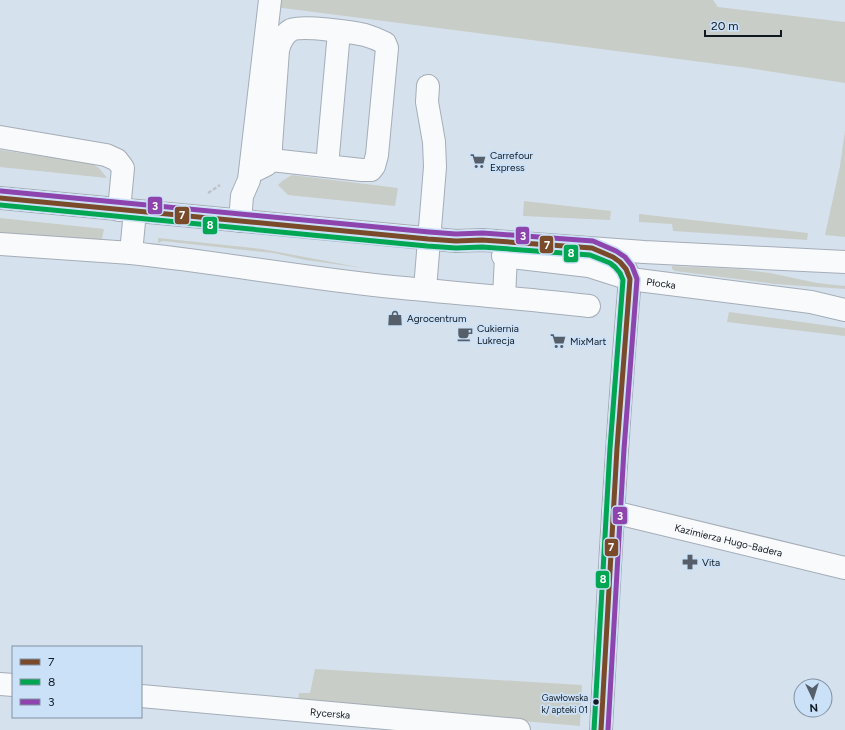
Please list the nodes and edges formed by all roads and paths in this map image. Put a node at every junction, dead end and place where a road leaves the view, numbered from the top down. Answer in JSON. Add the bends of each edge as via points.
{"nodes":[{"id":1,"x":270,"y":0,"type":"edge"},
{"id":2,"x":339,"y":32,"type":"junction"},
{"id":3,"x":428,"y":86,"type":"dead end"},
{"id":4,"x":0,"y":137,"type":"edge"},
{"id":5,"x":271,"y":160,"type":"junction"},
{"id":6,"x":327,"y":166,"type":"junction"},
{"id":7,"x":250,"y":173,"type":"junction"},
{"id":8,"x":0,"y":198,"type":"edge"},
{"id":9,"x":127,"y":211,"type":"junction"},
{"id":10,"x":240,"y":221,"type":"junction"},
{"id":11,"x":428,"y":239,"type":"junction"},
{"id":12,"x":456,"y":241,"type":"junction"},
{"id":13,"x":0,"y":244,"type":"edge"},
{"id":14,"x":592,"y":248,"type":"junction"},
{"id":15,"x":130,"y":253,"type":"junction"},
{"id":16,"x":694,"y":254,"type":"junction"},
{"id":17,"x":506,"y":256,"type":"junction"},
{"id":18,"x":845,"y":262,"type":"edge"},
{"id":19,"x":630,"y":279,"type":"junction"},
{"id":20,"x":425,"y":289,"type":"junction"},
{"id":21,"x":504,"y":297,"type":"junction"},
{"id":22,"x":811,"y":302,"type":"junction"},
{"id":23,"x":845,"y":304,"type":"edge"},
{"id":24,"x":589,"y":306,"type":"dead end"},
{"id":25,"x":845,"y":310,"type":"edge"},
{"id":26,"x":613,"y":512,"type":"junction"},
{"id":27,"x":845,"y":568,"type":"edge"},
{"id":28,"x":0,"y":684,"type":"edge"},
{"id":29,"x":12,"y":685,"type":"edge"},
{"id":30,"x":142,"y":696,"type":"edge"},
{"id":31,"x":519,"y":730,"type":"edge"},
{"id":32,"x":602,"y":730,"type":"edge"}],
"edges":[{"from":1,"to":7,"type":"street"},
{"from":2,"to":5,"type":"street","via":[[305,28],[292,30],[279,43]]},
{"from":2,"to":6,"type":"street"},
{"from":2,"to":6,"type":"street","via":[[374,38],[385,43],[387,48],[374,166],[371,170],[362,170]]},
{"from":3,"to":11,"type":"street","via":[[427,102],[435,166]]},
{"from":4,"to":9,"type":"street","via":[[106,155],[117,160],[123,168]]},
{"from":5,"to":6,"type":"street"},
{"from":5,"to":7,"type":"street"},
{"from":7,"to":10,"type":"street","via":[[242,196]]},
{"from":8,"to":9,"type":"street","name":"Płocka"},
{"from":9,"to":10,"type":"street","name":"Płocka"},
{"from":9,"to":15,"type":"street"},
{"from":10,"to":11,"type":"street","name":"Płocka"},
{"from":11,"to":12,"type":"street","name":"Płocka"},
{"from":11,"to":20,"type":"street"},
{"from":12,"to":14,"type":"street","name":"Płocka","via":[[482,240]]},
{"from":12,"to":17,"type":"street","name":"Płocka","via":[[479,251]]},
{"from":13,"to":15,"type":"street"},
{"from":14,"to":16,"type":"street","name":"Płocka"},
{"from":14,"to":19,"type":"street","via":[[620,262]]},
{"from":15,"to":20,"type":"street","via":[[285,274]]},
{"from":16,"to":18,"type":"street","name":"Płocka"},
{"from":16,"to":19,"type":"street","via":[[663,259]]},
{"from":17,"to":19,"type":"street","name":"Płocka","via":[[589,266]]},
{"from":17,"to":21,"type":"street"},
{"from":19,"to":22,"type":"street","name":"Płocka"},
{"from":19,"to":26,"type":"street"},
{"from":20,"to":21,"type":"street"},
{"from":21,"to":24,"type":"street"},
{"from":22,"to":23,"type":"street"},
{"from":22,"to":25,"type":"street","name":"Płocka"},
{"from":26,"to":27,"type":"street","name":"Kazimierza Hugo-Badera"},
{"from":26,"to":32,"type":"street"},
{"from":28,"to":29,"type":"street"},
{"from":30,"to":31,"type":"street","name":"Rycerska"}]}
